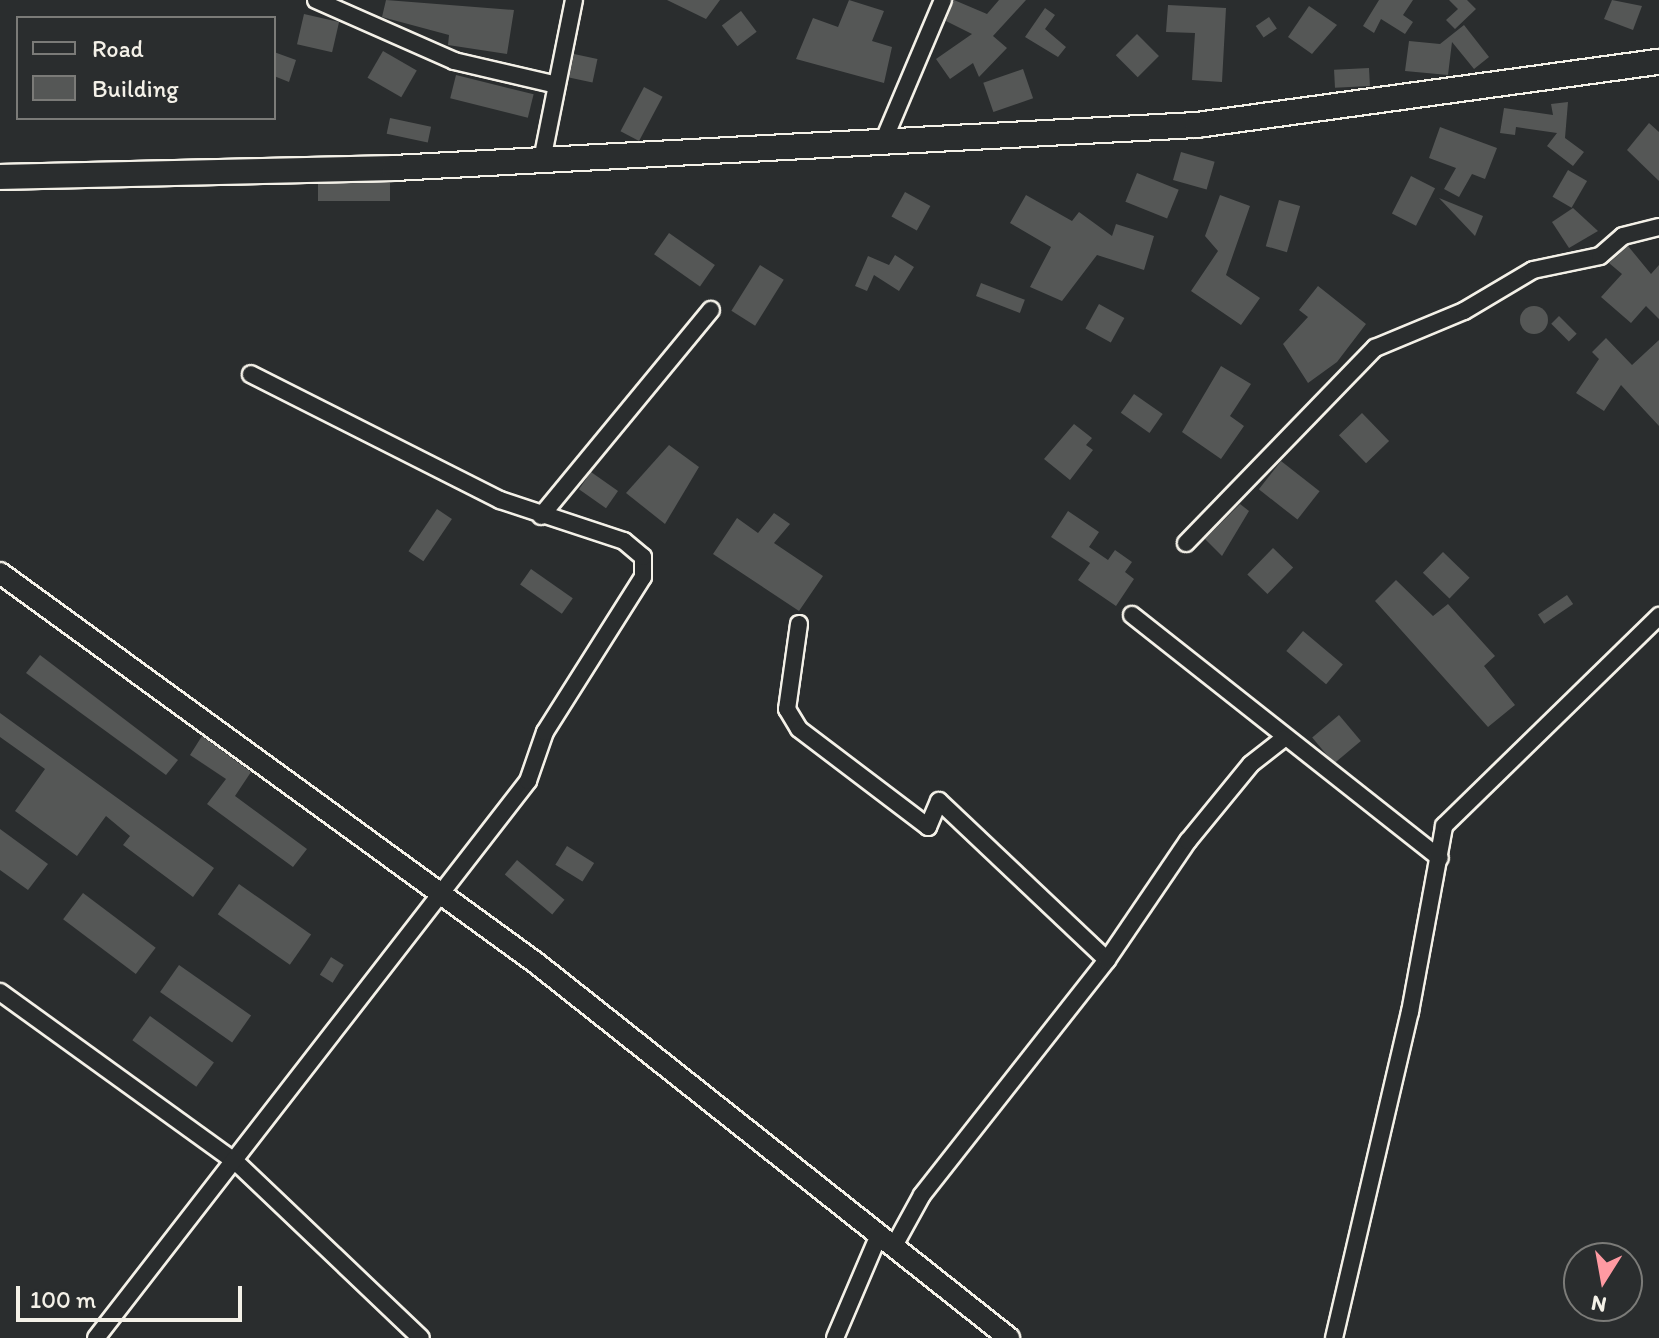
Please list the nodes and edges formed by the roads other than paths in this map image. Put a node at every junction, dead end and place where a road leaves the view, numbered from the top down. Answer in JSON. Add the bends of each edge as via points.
{"nodes":[{"id":1,"x":316,"y":0,"type":"edge"},
{"id":2,"x":574,"y":0,"type":"edge"},
{"id":3,"x":943,"y":0,"type":"edge"},
{"id":4,"x":1659,"y":62,"type":"edge"},
{"id":5,"x":553,"y":84,"type":"junction"},
{"id":6,"x":883,"y":142,"type":"junction"},
{"id":7,"x":542,"y":160,"type":"junction"},
{"id":8,"x":0,"y":177,"type":"edge"},
{"id":9,"x":1659,"y":227,"type":"edge"},
{"id":10,"x":711,"y":310,"type":"dead end"},
{"id":11,"x":251,"y":374,"type":"dead end"},
{"id":12,"x":541,"y":516,"type":"junction"},
{"id":13,"x":1186,"y":543,"type":"dead end"},
{"id":14,"x":0,"y":573,"type":"edge"},
{"id":15,"x":1132,"y":615,"type":"dead end"},
{"id":16,"x":1659,"y":616,"type":"edge"},
{"id":17,"x":799,"y":624,"type":"dead end"},
{"id":18,"x":1283,"y":739,"type":"junction"},
{"id":19,"x":1440,"y":858,"type":"junction"},
{"id":20,"x":445,"y":896,"type":"junction"},
{"id":21,"x":1107,"y":960,"type":"junction"},
{"id":22,"x":0,"y":992,"type":"edge"},
{"id":23,"x":236,"y":1162,"type":"junction"},
{"id":24,"x":886,"y":1240,"type":"junction"},
{"id":25,"x":96,"y":1338,"type":"edge"},
{"id":26,"x":421,"y":1338,"type":"edge"},
{"id":27,"x":835,"y":1338,"type":"edge"},
{"id":28,"x":1009,"y":1338,"type":"edge"},
{"id":29,"x":1334,"y":1338,"type":"edge"}],
"edges":[{"from":1,"to":5,"type":"street","via":[[454,61]]},
{"from":2,"to":5,"type":"street"},
{"from":3,"to":6,"type":"street"},
{"from":4,"to":6,"type":"main road","via":[[1197,125]]},
{"from":5,"to":7,"type":"street"},
{"from":6,"to":7,"type":"main road"},
{"from":7,"to":8,"type":"main road"},
{"from":9,"to":13,"type":"street","via":[[1623,236],[1600,256],[1533,270],[1464,311],[1375,348]]},
{"from":10,"to":12,"type":"street"},
{"from":11,"to":12,"type":"street"},
{"from":12,"to":20,"type":"street","via":[[624,541],[643,557],[643,577],[545,732],[528,781]]},
{"from":14,"to":20,"type":"street"},
{"from":15,"to":18,"type":"street"},
{"from":16,"to":19,"type":"street","via":[[1444,826]]},
{"from":17,"to":21,"type":"street","via":[[787,709],[799,729],[928,827],[939,801]]},
{"from":18,"to":19,"type":"street"},
{"from":18,"to":21,"type":"street","via":[[1251,764],[1188,841]]},
{"from":19,"to":29,"type":"street"},
{"from":20,"to":23,"type":"street"},
{"from":20,"to":24,"type":"street"},
{"from":21,"to":24,"type":"street"},
{"from":22,"to":23,"type":"street"},
{"from":23,"to":25,"type":"street"},
{"from":23,"to":26,"type":"street"},
{"from":24,"to":27,"type":"street"},
{"from":24,"to":28,"type":"street"}]}
